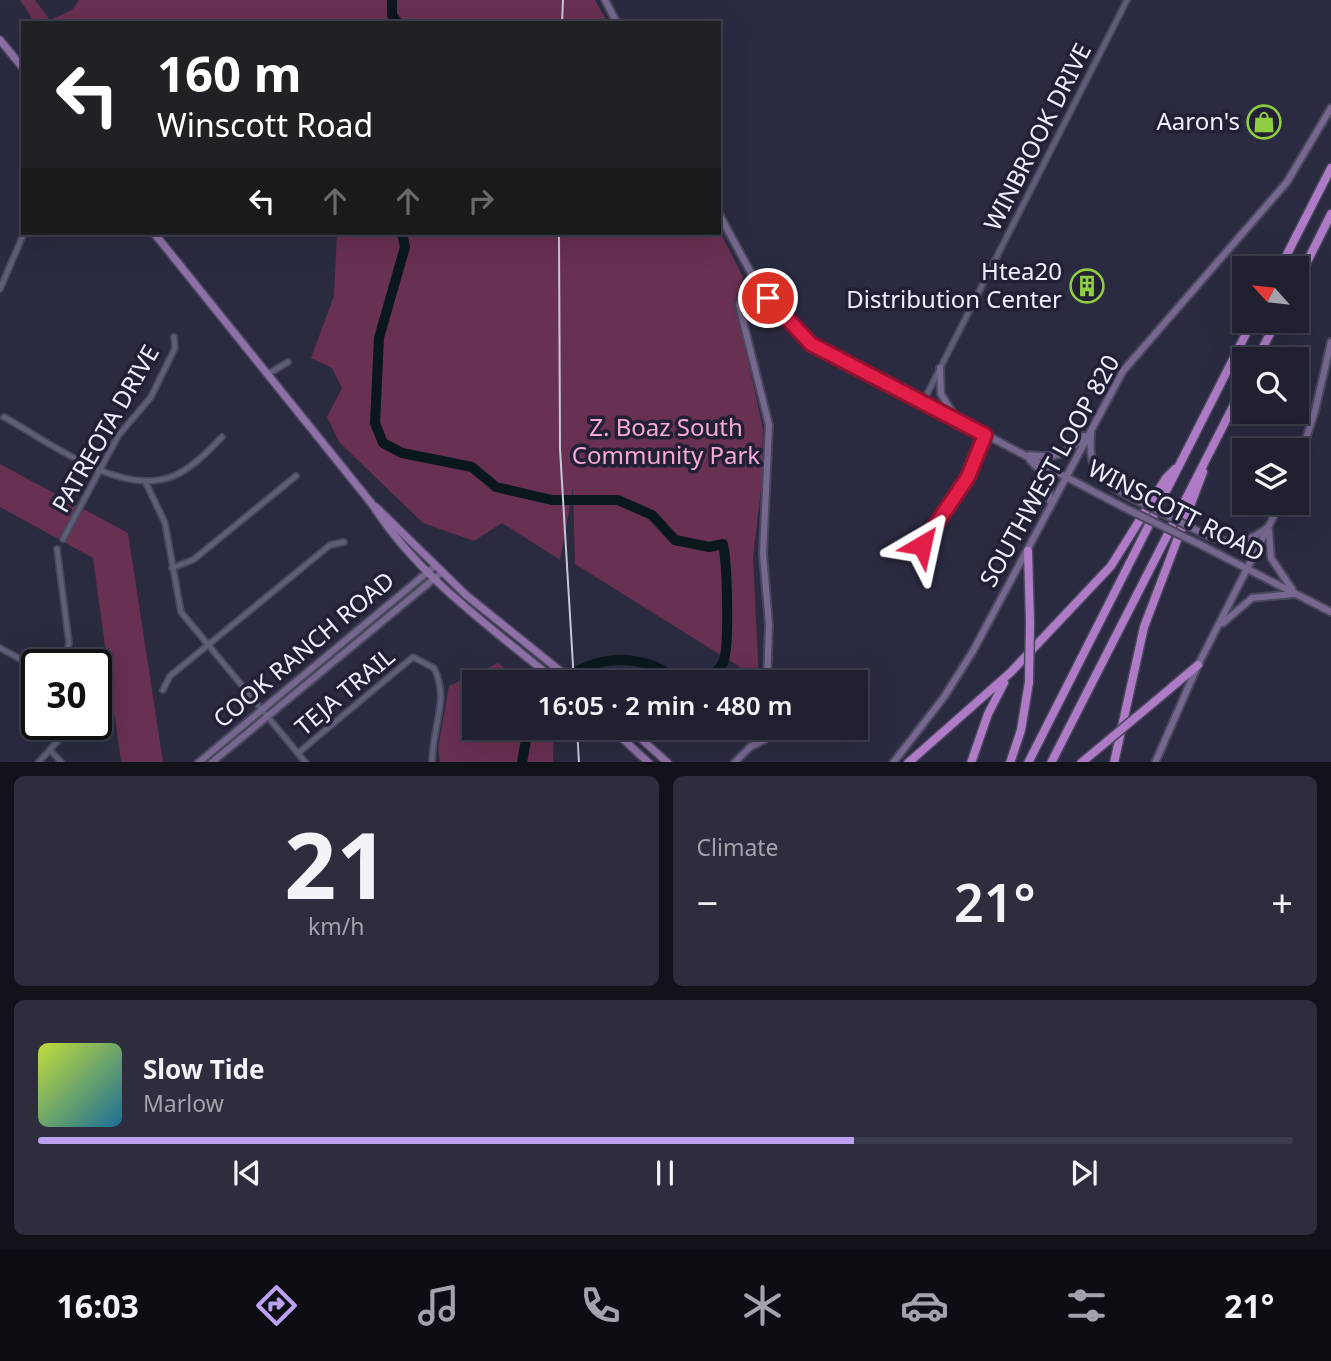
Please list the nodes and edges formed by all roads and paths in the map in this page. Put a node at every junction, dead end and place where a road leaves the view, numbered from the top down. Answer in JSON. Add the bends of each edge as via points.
{"nodes":[{"id":1,"x":605,"y":0,"type":"edge"},
{"id":2,"x":1127,"y":0,"type":"edge"},
{"id":3,"x":616,"y":21,"type":"edge"},
{"id":4,"x":0,"y":40,"type":"edge"},
{"id":5,"x":21,"y":66,"type":"edge"},
{"id":6,"x":1331,"y":108,"type":"edge"},
{"id":7,"x":1331,"y":168,"type":"edge"},
{"id":8,"x":1331,"y":214,"type":"edge"},
{"id":9,"x":721,"y":218,"type":"edge"},
{"id":10,"x":23,"y":235,"type":"edge"},
{"id":11,"x":156,"y":235,"type":"edge"},
{"id":12,"x":1286,"y":256,"type":"edge"},
{"id":13,"x":1309,"y":258,"type":"edge"},
{"id":14,"x":756,"y":282,"type":"junction"},
{"id":15,"x":0,"y":289,"type":"edge"},
{"id":16,"x":1246,"y":333,"type":"edge"},
{"id":17,"x":174,"y":337,"type":"dead end"},
{"id":18,"x":1331,"y":342,"type":"edge"},
{"id":19,"x":288,"y":362,"type":"dead end"},
{"id":20,"x":940,"y":368,"type":"junction"},
{"id":21,"x":267,"y":374,"type":"junction"},
{"id":22,"x":922,"y":403,"type":"junction"},
{"id":23,"x":1232,"y":409,"type":"edge"},
{"id":24,"x":4,"y":417,"type":"dead end"},
{"id":25,"x":958,"y":421,"type":"junction"},
{"id":26,"x":1091,"y":428,"type":"junction"},
{"id":27,"x":985,"y":435,"type":"junction"},
{"id":28,"x":222,"y":437,"type":"dead end"},
{"id":29,"x":1306,"y":438,"type":"edge"},
{"id":30,"x":1024,"y":454,"type":"junction"},
{"id":31,"x":1204,"y":464,"type":"junction"},
{"id":32,"x":1179,"y":466,"type":"junction"},
{"id":33,"x":100,"y":470,"type":"junction"},
{"id":34,"x":296,"y":476,"type":"dead end"},
{"id":35,"x":1065,"y":476,"type":"junction"},
{"id":36,"x":146,"y":483,"type":"junction"},
{"id":37,"x":372,"y":504,"type":"junction"},
{"id":38,"x":1048,"y":510,"type":"junction"},
{"id":39,"x":1275,"y":515,"type":"edge"},
{"id":40,"x":1270,"y":526,"type":"junction"},
{"id":41,"x":63,"y":539,"type":"dead end"},
{"id":42,"x":344,"y":542,"type":"dead end"},
{"id":43,"x":922,"y":545,"type":"dead end"},
{"id":44,"x":57,"y":549,"type":"dead end"},
{"id":45,"x":1028,"y":551,"type":"junction"},
{"id":46,"x":435,"y":566,"type":"junction"},
{"id":47,"x":172,"y":568,"type":"junction"},
{"id":48,"x":1248,"y":569,"type":"junction"},
{"id":49,"x":428,"y":572,"type":"junction"},
{"id":50,"x":441,"y":573,"type":"junction"},
{"id":51,"x":435,"y":579,"type":"junction"},
{"id":52,"x":1296,"y":593,"type":"junction"},
{"id":53,"x":1331,"y":612,"type":"edge"},
{"id":54,"x":1217,"y":629,"type":"junction"},
{"id":55,"x":208,"y":646,"type":"junction"},
{"id":56,"x":0,"y":648,"type":"edge"},
{"id":57,"x":68,"y":649,"type":"edge"},
{"id":58,"x":21,"y":659,"type":"edge"},
{"id":59,"x":1198,"y":665,"type":"junction"},
{"id":60,"x":542,"y":670,"type":"edge"},
{"id":61,"x":560,"y":670,"type":"edge"},
{"id":62,"x":767,"y":670,"type":"edge"},
{"id":63,"x":1011,"y":672,"type":"junction"},
{"id":64,"x":163,"y":690,"type":"dead end"},
{"id":65,"x":260,"y":710,"type":"junction"},
{"id":66,"x":267,"y":718,"type":"junction"},
{"id":67,"x":59,"y":740,"type":"edge"},
{"id":68,"x":624,"y":740,"type":"edge"},
{"id":69,"x":643,"y":740,"type":"edge"},
{"id":70,"x":764,"y":740,"type":"edge"},
{"id":71,"x":50,"y":750,"type":"junction"},
{"id":72,"x":298,"y":753,"type":"junction"},
{"id":73,"x":38,"y":762,"type":"edge"},
{"id":74,"x":62,"y":762,"type":"edge"},
{"id":75,"x":198,"y":762,"type":"edge"},
{"id":76,"x":211,"y":762,"type":"edge"},
{"id":77,"x":306,"y":762,"type":"edge"},
{"id":78,"x":432,"y":762,"type":"edge"},
{"id":79,"x":649,"y":762,"type":"edge"},
{"id":80,"x":668,"y":762,"type":"edge"},
{"id":81,"x":734,"y":762,"type":"edge"},
{"id":82,"x":893,"y":762,"type":"edge"},
{"id":83,"x":908,"y":762,"type":"edge"},
{"id":84,"x":971,"y":762,"type":"edge"},
{"id":85,"x":1010,"y":762,"type":"edge"},
{"id":86,"x":1028,"y":762,"type":"edge"},
{"id":87,"x":1051,"y":762,"type":"edge"},
{"id":88,"x":1081,"y":762,"type":"edge"},
{"id":89,"x":1114,"y":762,"type":"edge"},
{"id":90,"x":1155,"y":762,"type":"edge"}],
"edges":[{"from":1,"to":3,"type":"main road"},
{"from":2,"to":20,"type":"street","name":"WINBROOK DRIVE"},
{"from":4,"to":5,"type":"main road"},
{"from":6,"to":26,"type":"main road","name":"SOUTHWEST LOOP 820","via":[[1287,182],[1143,345]]},
{"from":7,"to":12,"type":"highway"},
{"from":8,"to":13,"type":"highway"},
{"from":9,"to":14,"type":"main road","name":"WINSCOTT ROAD"},
{"from":10,"to":15,"type":"street"},
{"from":11,"to":21,"type":"main road"},
{"from":14,"to":22,"type":"main road","name":"WINSCOTT ROAD","via":[[804,339]]},
{"from":14,"to":62,"type":"main road","via":[[739,305],[769,425],[763,554]]},
{"from":16,"to":32,"type":"highway"},
{"from":17,"to":33,"type":"street","name":"PATREOTA DRIVE","via":[[175,348],[151,397],[121,432]]},
{"from":18,"to":29,"type":"main road"},
{"from":19,"to":21,"type":"street"},
{"from":20,"to":22,"type":"street","name":"WINBROOK DRIVE"},
{"from":20,"to":25,"type":"main road","via":[[941,394]]},
{"from":21,"to":37,"type":"main road"},
{"from":22,"to":25,"type":"main road","name":"WINSCOTT ROAD"},
{"from":23,"to":31,"type":"highway"},
{"from":24,"to":33,"type":"street"},
{"from":25,"to":27,"type":"main road","name":"WINSCOTT ROAD"},
{"from":26,"to":30,"type":"main road","via":[[1065,454]]},
{"from":26,"to":35,"type":"main road","name":"SOUTHWEST LOOP 820"},
{"from":26,"to":40,"type":"main road","bridge":true,"via":[[1089,454],[1094,468],[1103,481],[1128,496],[1221,541],[1250,541]]},
{"from":27,"to":30,"type":"main road","name":"WINSCOTT ROAD"},
{"from":27,"to":43,"type":"street","via":[[968,477]]},
{"from":28,"to":36,"type":"street","via":[[198,461],[173,476]]},
{"from":30,"to":35,"type":"main road","name":"WINSCOTT ROAD"},
{"from":30,"to":38,"type":"main road","via":[[1048,479],[1052,496]]},
{"from":31,"to":87,"type":"highway"},
{"from":31,"to":89,"type":"highway","via":[[1200,485],[1144,627]]},
{"from":32,"to":63,"type":"highway","via":[[1166,478],[1111,566]]},
{"from":32,"to":86,"type":"highway"},
{"from":33,"to":36,"type":"street"},
{"from":33,"to":41,"type":"street","name":"PATREOTA DRIVE"},
{"from":34,"to":47,"type":"street","via":[[193,560]]},
{"from":35,"to":38,"type":"main road","name":"SOUTHWEST LOOP 820"},
{"from":35,"to":48,"type":"main road","name":"WINSCOTT ROAD","bridge":true},
{"from":36,"to":47,"type":"street","via":[[165,523]]},
{"from":37,"to":46,"type":"main road"},
{"from":37,"to":49,"type":"main road"},
{"from":38,"to":45,"type":"main road","name":"SOUTHWEST LOOP 820"},
{"from":39,"to":40,"type":"main road"},
{"from":40,"to":48,"type":"main road"},
{"from":40,"to":52,"type":"main road","via":[[1271,558]]},
{"from":42,"to":55,"type":"street","via":[[330,545]]},
{"from":44,"to":57,"type":"street"},
{"from":45,"to":82,"type":"main road","name":"SOUTHWEST LOOP 820","via":[[944,697]]},
{"from":45,"to":85,"type":"highway","bridge":true,"via":[[1029,682]]},
{"from":46,"to":49,"type":"main road","name":"COOK RANCH ROAD"},
{"from":46,"to":50,"type":"main road"},
{"from":47,"to":55,"type":"street","via":[[181,612]]},
{"from":48,"to":52,"type":"main road","name":"WINSCOTT ROAD"},
{"from":48,"to":54,"type":"main road"},
{"from":49,"to":51,"type":"main road"},
{"from":49,"to":65,"type":"main road","name":"COOK RANCH ROAD"},
{"from":50,"to":51,"type":"main road","name":"COOK RANCH ROAD"},
{"from":50,"to":61,"type":"main road"},
{"from":51,"to":60,"type":"main road"},
{"from":51,"to":66,"type":"main road","name":"COOK RANCH ROAD"},
{"from":52,"to":53,"type":"main road","name":"WINSCOTT ROAD"},
{"from":52,"to":54,"type":"main road","via":[[1252,598]]},
{"from":54,"to":59,"type":"main road"},
{"from":55,"to":64,"type":"street","via":[[170,676]]},
{"from":55,"to":65,"type":"street"},
{"from":56,"to":58,"type":"street"},
{"from":59,"to":88,"type":"highway","bridge":true},
{"from":59,"to":90,"type":"main road"},
{"from":63,"to":83,"type":"highway"},
{"from":63,"to":84,"type":"highway","via":[[988,714]]},
{"from":65,"to":66,"type":"street"},
{"from":65,"to":75,"type":"main road","name":"COOK RANCH ROAD"},
{"from":66,"to":72,"type":"street"},
{"from":66,"to":76,"type":"main road","name":"COOK RANCH ROAD"},
{"from":67,"to":71,"type":"street"},
{"from":68,"to":79,"type":"main road"},
{"from":69,"to":80,"type":"main road"},
{"from":70,"to":81,"type":"main road"},
{"from":71,"to":73,"type":"street"},
{"from":71,"to":74,"type":"street"},
{"from":72,"to":77,"type":"street"},
{"from":72,"to":78,"type":"street","name":"TEJA TRAIL","via":[[413,657],[434,668],[443,692],[432,737]]}]}
